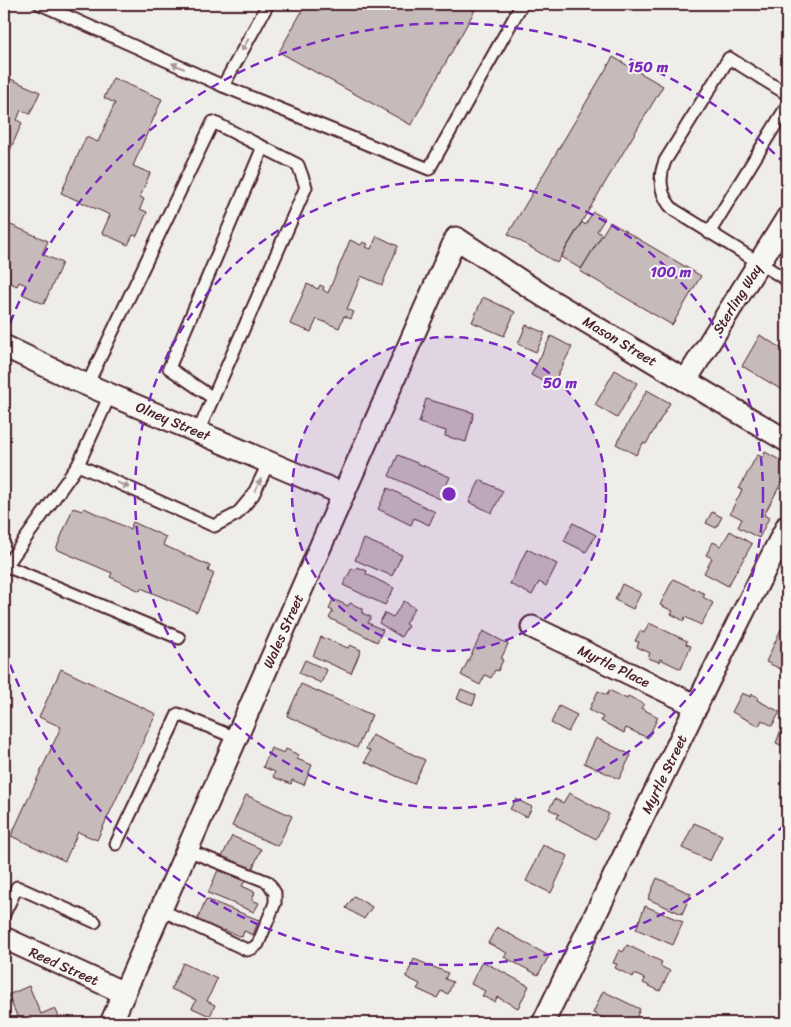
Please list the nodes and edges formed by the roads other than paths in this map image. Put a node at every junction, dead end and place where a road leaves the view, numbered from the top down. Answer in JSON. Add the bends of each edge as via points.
{"nodes":[{"id":1,"x":40,"y":4,"type":"edge"},
{"id":2,"x":268,"y":4,"type":"edge"},
{"id":3,"x":522,"y":4,"type":"edge"},
{"id":4,"x":223,"y":86,"type":"junction"},
{"id":5,"x":787,"y":94,"type":"edge"},
{"id":6,"x":787,"y":106,"type":"edge"},
{"id":7,"x":263,"y":147,"type":"junction"},
{"id":8,"x":787,"y":218,"type":"edge"},
{"id":9,"x":709,"y":234,"type":"junction"},
{"id":10,"x":456,"y":238,"type":"joint"},
{"id":11,"x":759,"y":263,"type":"junction"},
{"id":12,"x":787,"y":280,"type":"edge"},
{"id":13,"x":4,"y":346,"type":"edge"},
{"id":14,"x":686,"y":380,"type":"junction"},
{"id":15,"x":87,"y":385,"type":"junction"},
{"id":16,"x":110,"y":394,"type":"junction"},
{"id":17,"x":213,"y":398,"type":"junction"},
{"id":18,"x":198,"y":432,"type":"junction"},
{"id":19,"x":787,"y":441,"type":"edge"},
{"id":20,"x":269,"y":462,"type":"junction"},
{"id":21,"x":78,"y":465,"type":"junction"},
{"id":22,"x":343,"y":494,"type":"junction"},
{"id":23,"x":787,"y":526,"type":"edge"},
{"id":24,"x":532,"y":627,"type":"dead end"},
{"id":25,"x":179,"y":638,"type":"dead end"},
{"id":26,"x":697,"y":706,"type":"junction"},
{"id":27,"x":236,"y":738,"type":"junction"},
{"id":28,"x":116,"y":844,"type":"dead end"},
{"id":29,"x":187,"y":850,"type":"junction"},
{"id":30,"x":160,"y":910,"type":"junction"},
{"id":31,"x":4,"y":914,"type":"edge"},
{"id":32,"x":95,"y":922,"type":"dead end"},
{"id":33,"x":4,"y":938,"type":"edge"},
{"id":34,"x":124,"y":993,"type":"junction"},
{"id":35,"x":111,"y":1023,"type":"edge"},
{"id":36,"x":543,"y":1023,"type":"edge"}],
"edges":[{"from":4,"to":1,"type":"lane","one_way":true},
{"from":2,"to":4,"type":"lane","one_way":true},
{"from":3,"to":4,"type":"lane","via":[[429,169]]},
{"from":5,"to":9,"type":"lane","via":[[729,58],[666,161],[661,175],[665,200]]},
{"from":6,"to":9,"type":"lane"},
{"from":7,"to":15,"type":"lane","via":[[213,122]]},
{"from":7,"to":17,"type":"lane","via":[[298,165],[306,186]]},
{"from":7,"to":17,"type":"lane","via":[[169,368]]},
{"from":8,"to":11,"type":"street","name":"Sterling Way"},
{"from":9,"to":11,"type":"lane"},
{"from":10,"to":14,"type":"street","name":"Mason Street","via":[[545,297]]},
{"from":10,"to":22,"type":"street","name":"Wales Street"},
{"from":11,"to":12,"type":"lane"},
{"from":11,"to":14,"type":"street","name":"Sterling Way"},
{"from":13,"to":15,"type":"street","name":"Olney Street"},
{"from":14,"to":19,"type":"street","name":"Mason Street"},
{"from":15,"to":16,"type":"street","name":"Olney Street"},
{"from":16,"to":18,"type":"street","name":"Olney Street"},
{"from":16,"to":21,"type":"lane"},
{"from":17,"to":18,"type":"lane"},
{"from":18,"to":20,"type":"street","name":"Olney Street"},
{"from":21,"to":20,"type":"lane","one_way":true,"via":[[214,526],[237,514],[253,495]]},
{"from":20,"to":22,"type":"street","name":"Olney Street"},
{"from":21,"to":25,"type":"lane","via":[[6,566]]},
{"from":22,"to":27,"type":"street","name":"Wales Street"},
{"from":23,"to":26,"type":"street","name":"Myrtle Street"},
{"from":24,"to":26,"type":"street","name":"Myrtle Place"},
{"from":26,"to":36,"type":"street","name":"Myrtle Street"},
{"from":27,"to":28,"type":"lane","via":[[178,714]]},
{"from":27,"to":29,"type":"street","name":"Wales Street"},
{"from":29,"to":30,"type":"street","name":"Wales Street"},
{"from":29,"to":30,"type":"lane","via":[[268,882],[275,893],[275,902],[258,944],[247,950]]},
{"from":30,"to":34,"type":"street","name":"Wales Street"},
{"from":31,"to":32,"type":"lane","via":[[17,887]]},
{"from":33,"to":34,"type":"street","name":"Reed Street"},
{"from":34,"to":35,"type":"street","name":"Wales Street"}]}
